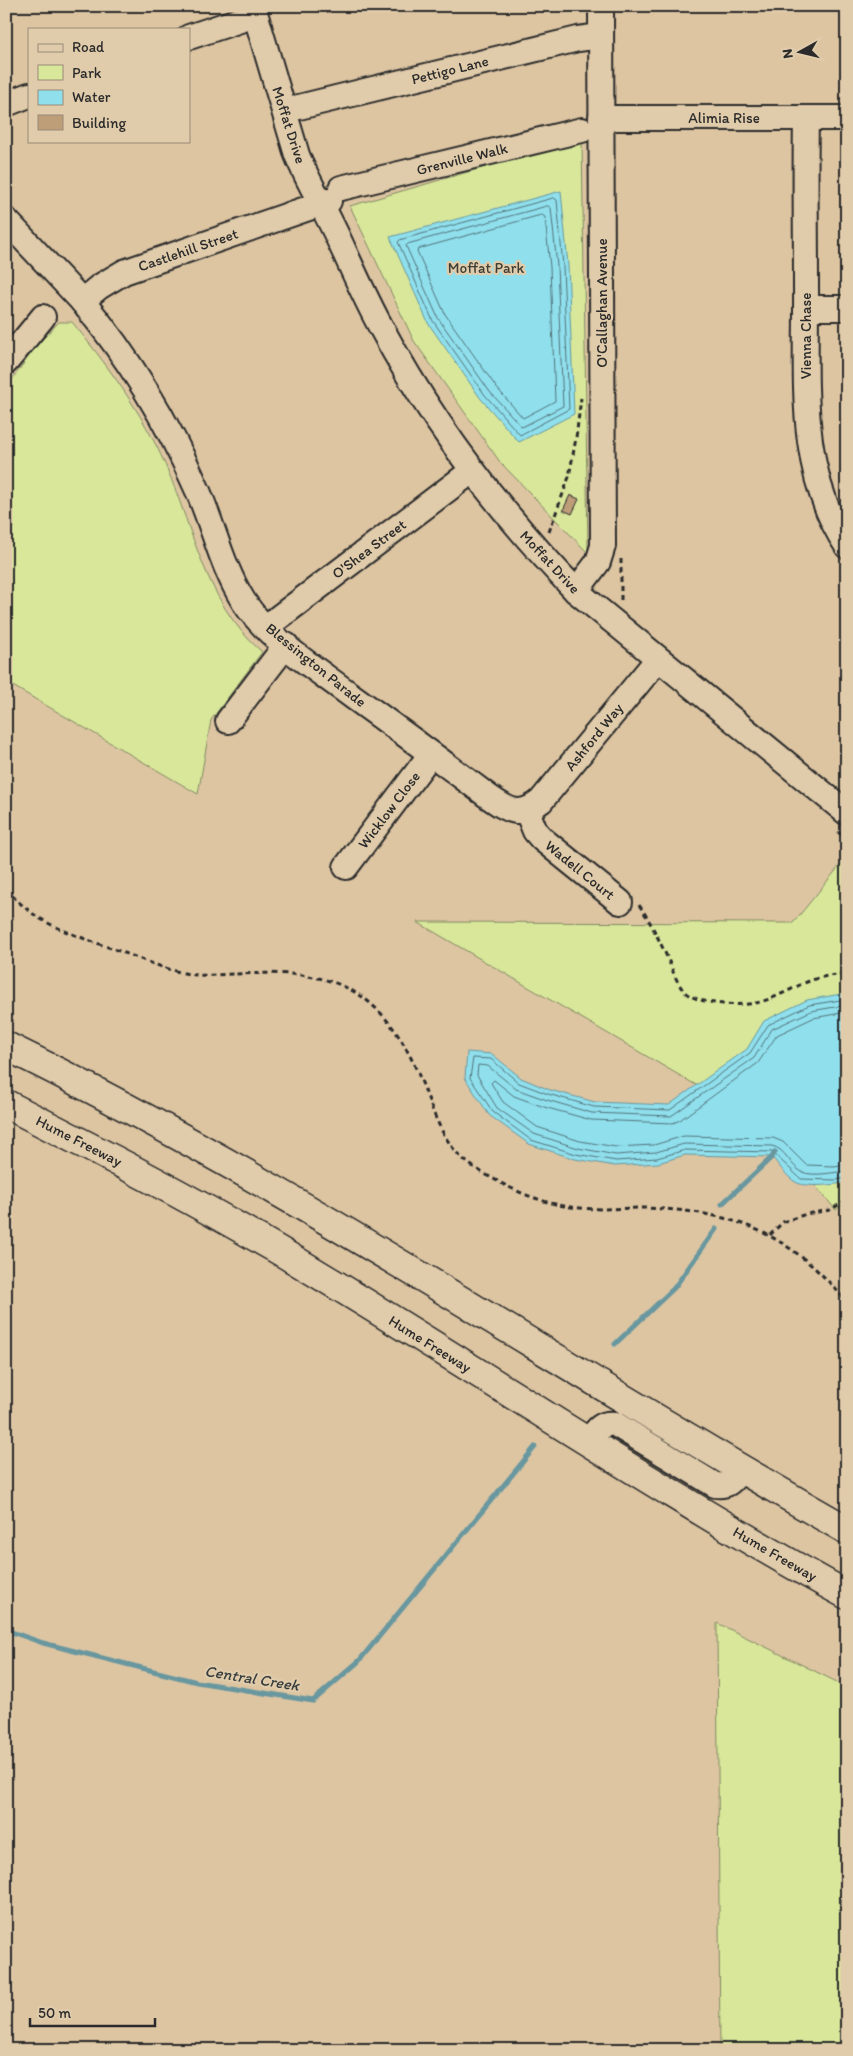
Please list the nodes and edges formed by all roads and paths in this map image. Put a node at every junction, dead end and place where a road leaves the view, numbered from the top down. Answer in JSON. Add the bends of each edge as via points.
{"nodes":[{"id":1,"x":601,"y":6,"type":"edge"},
{"id":2,"x":263,"y":8,"type":"edge"},
{"id":3,"x":601,"y":36,"type":"junction"},
{"id":4,"x":190,"y":37,"type":"edge"},
{"id":5,"x":28,"y":95,"type":"edge"},
{"id":6,"x":6,"y":104,"type":"edge"},
{"id":7,"x":299,"y":107,"type":"junction"},
{"id":8,"x":806,"y":118,"type":"junction"},
{"id":9,"x":847,"y":118,"type":"edge"},
{"id":10,"x":592,"y":124,"type":"junction"},
{"id":11,"x":330,"y":198,"type":"junction"},
{"id":12,"x":6,"y":220,"type":"edge"},
{"id":13,"x":82,"y":302,"type":"junction"},
{"id":14,"x":806,"y":308,"type":"junction"},
{"id":15,"x":847,"y":308,"type":"edge"},
{"id":16,"x":43,"y":317,"type":"dead end"},
{"id":17,"x":6,"y":362,"type":"edge"},
{"id":18,"x":472,"y":471,"type":"junction"},
{"id":19,"x":847,"y":546,"type":"edge"},
{"id":20,"x":576,"y":591,"type":"junction"},
{"id":21,"x":266,"y":627,"type":"junction"},
{"id":22,"x":286,"y":645,"type":"junction"},
{"id":23,"x":658,"y":659,"type":"junction"},
{"id":24,"x":228,"y":721,"type":"dead end"},
{"id":25,"x":431,"y":754,"type":"junction"},
{"id":26,"x":527,"y":811,"type":"junction"},
{"id":27,"x":847,"y":813,"type":"edge"},
{"id":28,"x":346,"y":867,"type":"dead end"},
{"id":29,"x":6,"y":889,"type":"edge"},
{"id":30,"x":627,"y":900,"type":"joint"},
{"id":31,"x":847,"y":975,"type":"edge"},
{"id":32,"x":6,"y":1046,"type":"edge"},
{"id":33,"x":6,"y":1104,"type":"edge"},
{"id":34,"x":847,"y":1200,"type":"edge"},
{"id":35,"x":770,"y":1235,"type":"junction"},
{"id":36,"x":847,"y":1302,"type":"edge"},
{"id":37,"x":588,"y":1442,"type":"junction"},
{"id":38,"x":741,"y":1470,"type":"junction"},
{"id":39,"x":847,"y":1530,"type":"edge"},
{"id":40,"x":847,"y":1595,"type":"edge"}],
"edges":[{"from":1,"to":3,"type":"street","name":"O'Callaghan Avenue"},
{"from":2,"to":4,"type":"street"},
{"from":2,"to":7,"type":"street","name":"Moffat Drive"},
{"from":2,"to":11,"type":"street","name":"Moffat Drive","via":[[297,155]]},
{"from":3,"to":7,"type":"street","name":"Pettigo Lane"},
{"from":3,"to":10,"type":"street","name":"O'Callaghan Avenue"},
{"from":5,"to":6,"type":"street"},
{"from":7,"to":11,"type":"street","name":"Moffat Drive"},
{"from":8,"to":9,"type":"street","name":"Alimia Rise"},
{"from":8,"to":10,"type":"street","name":"Alimia Rise"},
{"from":8,"to":14,"type":"street","name":"Vienna Chase"},
{"from":10,"to":11,"type":"street","name":"Grenville Walk"},
{"from":10,"to":20,"type":"street","name":"O'Callaghan Avenue","via":[[603,546],[598,562]]},
{"from":11,"to":13,"type":"street","name":"Castlehill Street","via":[[124,272],[98,287]]},
{"from":11,"to":18,"type":"street","name":"Moffat Drive","via":[[339,238],[382,330]]},
{"from":12,"to":13,"type":"street"},
{"from":13,"to":21,"type":"street","name":"Blessington Parade","via":[[138,375],[162,415],[197,488],[222,561],[233,583]]},
{"from":14,"to":15,"type":"street"},
{"from":14,"to":19,"type":"street","name":"Vienna Chase","via":[[806,389],[811,454],[827,509]]},
{"from":16,"to":17,"type":"street"},
{"from":18,"to":20,"type":"street","name":"Moffat Drive"},
{"from":18,"to":21,"type":"street","name":"O'Shea Street"},
{"from":20,"to":23,"type":"street","name":"Moffat Drive"},
{"from":21,"to":22,"type":"street","name":"Blessington Parade"},
{"from":22,"to":24,"type":"street"},
{"from":22,"to":25,"type":"street","name":"Blessington Parade"},
{"from":23,"to":26,"type":"street","name":"Ashford Way","via":[[541,802]]},
{"from":23,"to":27,"type":"street","name":"Moffat Drive"},
{"from":25,"to":26,"type":"street","name":"Blessington Parade","via":[[504,808]]},
{"from":25,"to":28,"type":"street","name":"Wicklow Close"},
{"from":26,"to":30,"type":"street","name":"Wadell Court","via":[[542,839]]},
{"from":29,"to":35,"type":"path","via":[[22,905],[49,923],[180,972],[310,976],[334,982],[359,995],[372,1004],[398,1035],[449,1143],[468,1163],[503,1184],[560,1205],[699,1213],[731,1220]]},
{"from":30,"to":31,"type":"path","via":[[652,924],[680,986],[690,997],[714,1002],[757,1003],[814,978]]},
{"from":32,"to":38,"type":"highway","via":[[210,1152],[419,1274]]},
{"from":33,"to":37,"type":"highway","name":"Hume Freeway","via":[[123,1163],[273,1247]]},
{"from":34,"to":35,"type":"path","via":[[830,1210],[784,1222]]},
{"from":35,"to":36,"type":"path","via":[[813,1266]]},
{"from":37,"to":38,"type":"street","via":[[600,1426],[615,1424],[715,1485],[729,1484]]},
{"from":37,"to":40,"type":"highway","name":"Hume Freeway"},
{"from":38,"to":39,"type":"highway"}]}
